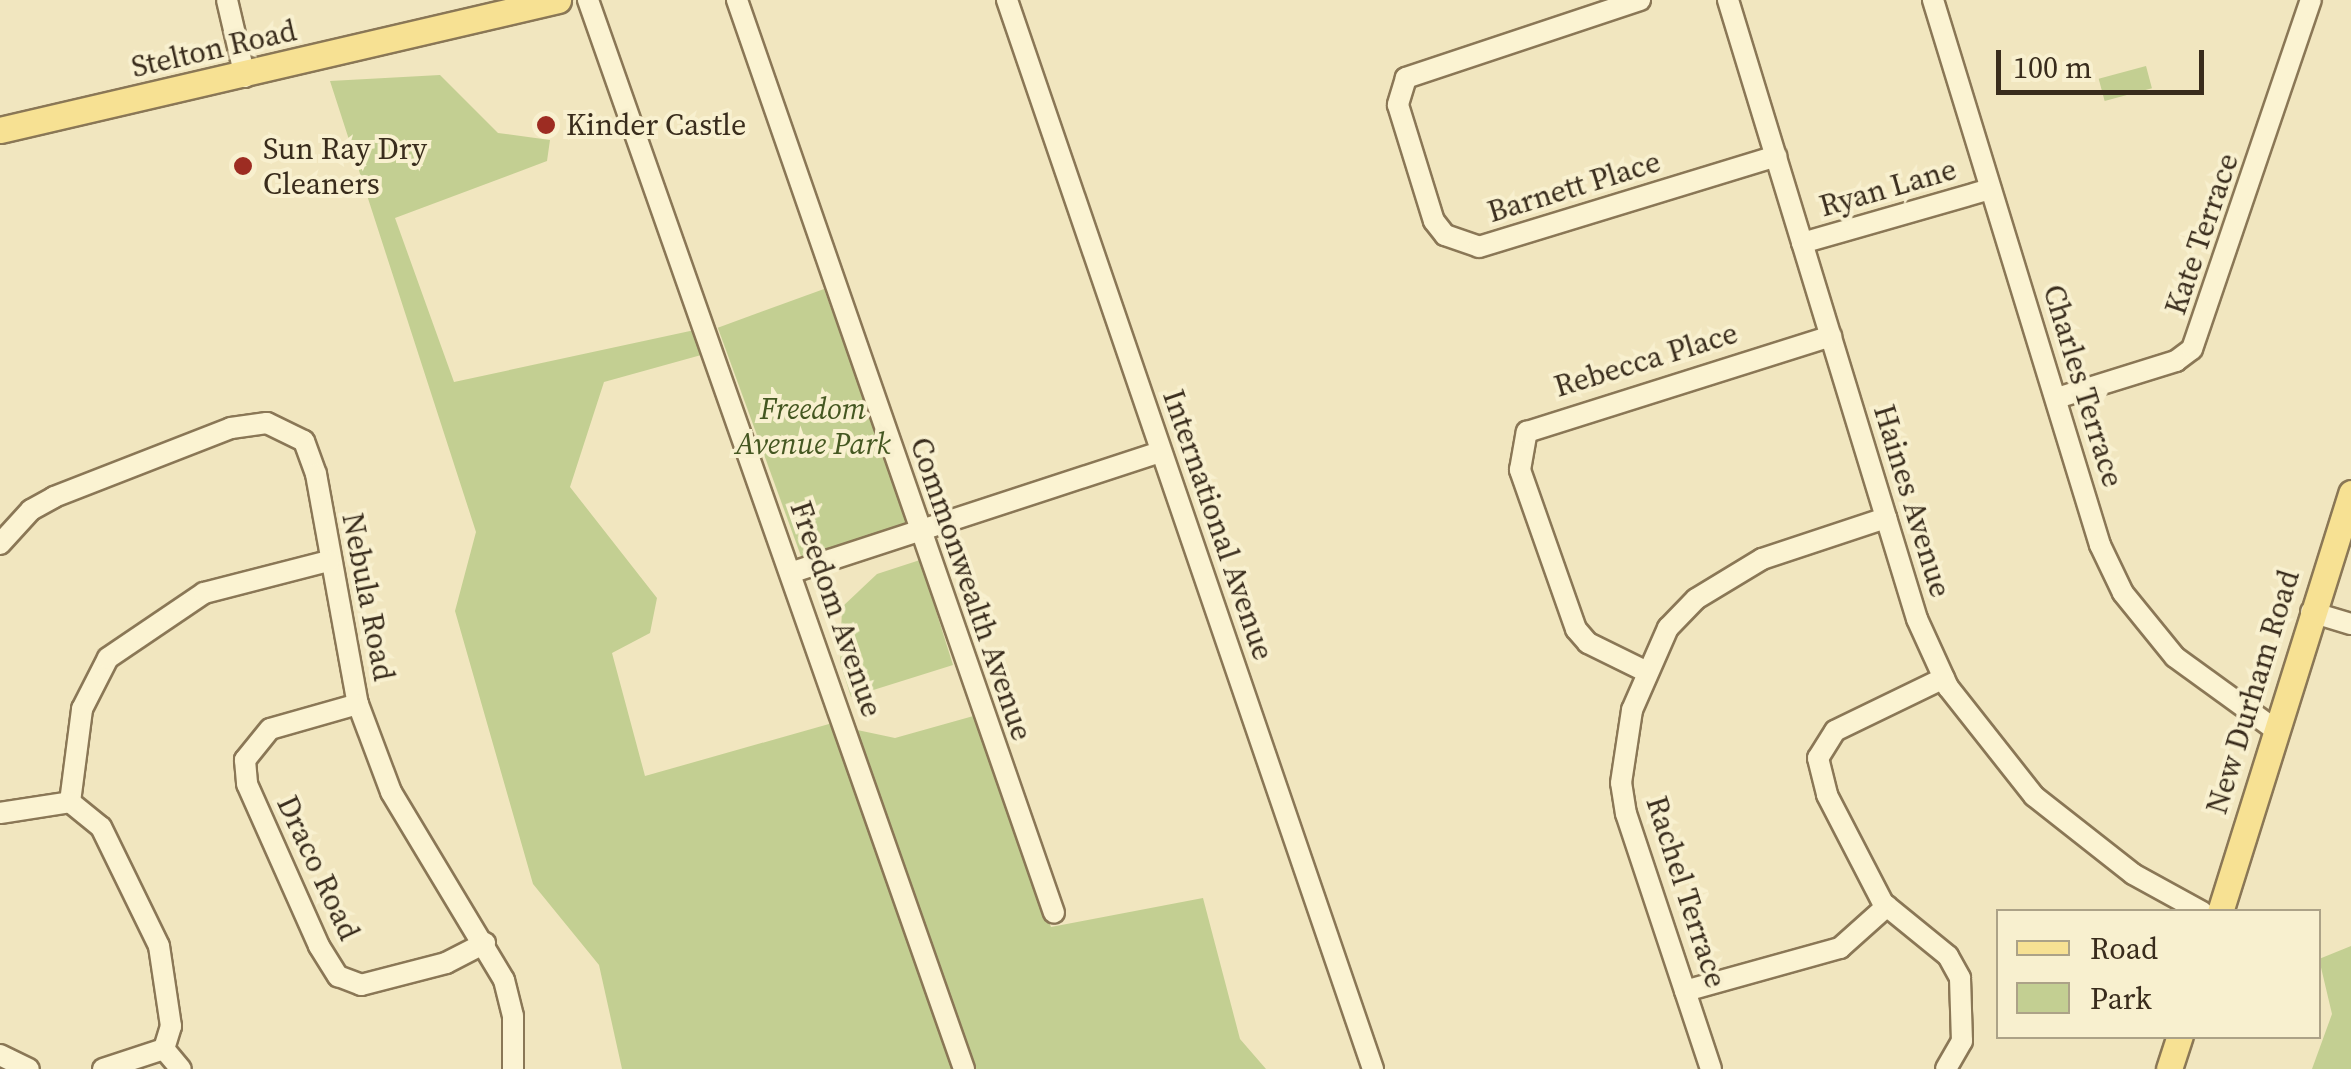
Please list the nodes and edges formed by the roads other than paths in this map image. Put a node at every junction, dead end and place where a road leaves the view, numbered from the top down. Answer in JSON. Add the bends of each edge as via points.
{"nodes":[{"id":1,"x":227,"y":0,"type":"edge"},
{"id":2,"x":558,"y":0,"type":"edge"},
{"id":3,"x":588,"y":0,"type":"edge"},
{"id":4,"x":737,"y":0,"type":"edge"},
{"id":5,"x":1007,"y":0,"type":"edge"},
{"id":6,"x":1640,"y":0,"type":"edge"},
{"id":7,"x":1728,"y":0,"type":"edge"},
{"id":8,"x":1933,"y":0,"type":"edge"},
{"id":9,"x":2311,"y":0,"type":"edge"},
{"id":10,"x":517,"y":5,"type":"edge"},
{"id":11,"x":245,"y":77,"type":"junction"},
{"id":12,"x":0,"y":130,"type":"edge"},
{"id":13,"x":1776,"y":156,"type":"junction"},
{"id":14,"x":1990,"y":189,"type":"junction"},
{"id":15,"x":1802,"y":243,"type":"junction"},
{"id":16,"x":1831,"y":336,"type":"junction"},
{"id":17,"x":2057,"y":398,"type":"junction"},
{"id":18,"x":1160,"y":452,"type":"junction"},
{"id":19,"x":2351,"y":493,"type":"edge"},
{"id":20,"x":1886,"y":518,"type":"junction"},
{"id":21,"x":918,"y":530,"type":"junction"},
{"id":22,"x":0,"y":544,"type":"edge"},
{"id":23,"x":329,"y":561,"type":"junction"},
{"id":24,"x":792,"y":572,"type":"junction"},
{"id":25,"x":2311,"y":612,"type":"junction"},
{"id":26,"x":2351,"y":624,"type":"edge"},
{"id":27,"x":1645,"y":672,"type":"junction"},
{"id":28,"x":1944,"y":678,"type":"junction"},
{"id":29,"x":358,"y":704,"type":"junction"},
{"id":30,"x":2273,"y":728,"type":"junction"},
{"id":31,"x":70,"y":802,"type":"junction"},
{"id":32,"x":0,"y":812,"type":"edge"},
{"id":33,"x":1887,"y":906,"type":"junction"},
{"id":34,"x":2197,"y":909,"type":"edge"},
{"id":35,"x":2221,"y":909,"type":"edge"},
{"id":36,"x":1054,"y":913,"type":"dead end"},
{"id":37,"x":485,"y":943,"type":"junction"},
{"id":38,"x":1685,"y":990,"type":"junction"},
{"id":39,"x":2179,"y":1039,"type":"edge"},
{"id":40,"x":164,"y":1048,"type":"junction"},
{"id":41,"x":0,"y":1055,"type":"edge"},
{"id":42,"x":30,"y":1069,"type":"edge"},
{"id":43,"x":103,"y":1069,"type":"edge"},
{"id":44,"x":181,"y":1069,"type":"edge"},
{"id":45,"x":513,"y":1069,"type":"edge"},
{"id":46,"x":964,"y":1069,"type":"edge"},
{"id":47,"x":1373,"y":1069,"type":"edge"},
{"id":48,"x":1711,"y":1069,"type":"edge"},
{"id":49,"x":1946,"y":1069,"type":"edge"},
{"id":50,"x":2168,"y":1069,"type":"edge"}],
"edges":[{"from":1,"to":11,"type":"street"},
{"from":2,"to":10,"type":"main road","name":"Stelton Road"},
{"from":3,"to":24,"type":"street","name":"Freedom Avenue"},
{"from":4,"to":21,"type":"street","name":"Commonwealth Avenue"},
{"from":5,"to":18,"type":"street","name":"International Avenue"},
{"from":6,"to":13,"type":"street","name":"Barnett Place","via":[[1406,78],[1398,105],[1444,235],[1479,247]]},
{"from":7,"to":13,"type":"street","name":"Haines Avenue"},
{"from":8,"to":14,"type":"street","name":"Charles Terrace"},
{"from":9,"to":17,"type":"street","name":"Kate Terrace","via":[[2192,349],[2176,361]]},
{"from":10,"to":11,"type":"main road","name":"Stelton Road"},
{"from":11,"to":12,"type":"main road","name":"Stelton Road"},
{"from":13,"to":15,"type":"street","name":"Haines Avenue"},
{"from":14,"to":15,"type":"street","name":"Ryan Lane"},
{"from":14,"to":17,"type":"street","name":"Charles Terrace"},
{"from":15,"to":16,"type":"street","name":"Haines Avenue"},
{"from":16,"to":20,"type":"street","name":"Haines Avenue"},
{"from":16,"to":27,"type":"street","name":"Rebecca Place","via":[[1528,432],[1520,470],[1576,629],[1588,643]]},
{"from":17,"to":30,"type":"street","name":"Charles Terrace","via":[[2100,545],[2123,594],[2204,683]]},
{"from":18,"to":21,"type":"street"},
{"from":18,"to":47,"type":"street","name":"International Avenue"},
{"from":19,"to":25,"type":"main road","name":"New Durham Road"},
{"from":20,"to":27,"type":"street","name":"Rachel Terrace","via":[[1805,541],[1728,577],[1668,628]]},
{"from":20,"to":28,"type":"street","name":"Haines Avenue","via":[[1917,619]]},
{"from":21,"to":24,"type":"street"},
{"from":21,"to":36,"type":"street","name":"Commonwealth Avenue"},
{"from":22,"to":23,"type":"street","name":"Nebula Road","via":[[30,510],[82,484],[231,428],[266,423],[293,432],[312,454]]},
{"from":23,"to":29,"type":"street","name":"Nebula Road"},
{"from":23,"to":31,"type":"street","via":[[204,593],[108,658],[82,709]]},
{"from":24,"to":46,"type":"street","name":"Freedom Avenue"},
{"from":25,"to":26,"type":"street"},
{"from":25,"to":30,"type":"main road","name":"New Durham Road"},
{"from":27,"to":38,"type":"street","name":"Rachel Terrace","via":[[1621,784]]},
{"from":28,"to":33,"type":"street","via":[[1834,731],[1818,758],[1827,795]]},
{"from":28,"to":34,"type":"street","name":"Haines Avenue","via":[[2034,796],[2117,863]]},
{"from":29,"to":37,"type":"street","name":"Nebula Road","via":[[391,792]]},
{"from":29,"to":37,"type":"street","name":"Draco Road","via":[[270,729],[245,760],[247,784],[318,946],[338,976],[361,985],[446,963]]},
{"from":30,"to":35,"type":"main road","name":"New Durham Road"},
{"from":31,"to":32,"type":"street"},
{"from":31,"to":40,"type":"street","via":[[101,827],[151,925],[172,1026]]},
{"from":33,"to":38,"type":"street","via":[[1840,948]]},
{"from":33,"to":49,"type":"street","via":[[1948,956],[1960,978],[1962,1041]]},
{"from":37,"to":45,"type":"street","name":"Nebula Road","via":[[511,1005]]},
{"from":38,"to":48,"type":"street","name":"Rachel Terrace"},
{"from":39,"to":50,"type":"main road"},
{"from":40,"to":43,"type":"street"},
{"from":40,"to":44,"type":"street"},
{"from":41,"to":42,"type":"street"}]}
